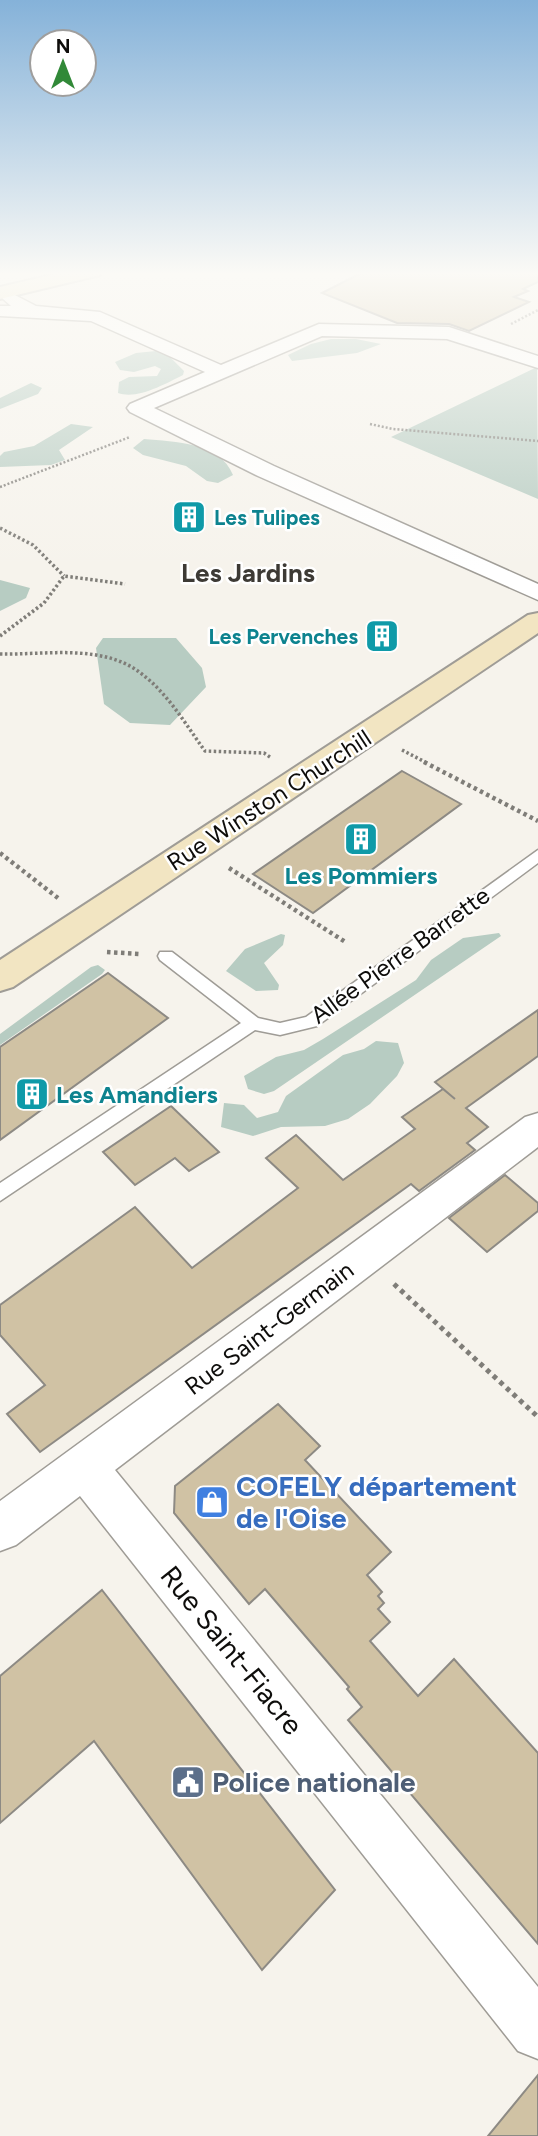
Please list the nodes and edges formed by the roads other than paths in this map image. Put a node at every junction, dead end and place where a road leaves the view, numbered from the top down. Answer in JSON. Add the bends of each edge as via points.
{"nodes":[{"id":1,"x":216,"y":371,"type":"edge"},
{"id":2,"x":222,"y":371,"type":"edge"},
{"id":3,"x":219,"y":372,"type":"junction"},
{"id":4,"x":538,"y":593,"type":"edge"},
{"id":5,"x":538,"y":621,"type":"edge"},
{"id":6,"x":538,"y":855,"type":"edge"},
{"id":7,"x":166,"y":956,"type":"dead end"},
{"id":8,"x":0,"y":978,"type":"edge"},
{"id":9,"x":253,"y":1023,"type":"junction"},
{"id":10,"x":538,"y":1127,"type":"edge"},
{"id":11,"x":0,"y":1193,"type":"edge"},
{"id":12,"x":84,"y":1466,"type":"junction"},
{"id":13,"x":0,"y":1529,"type":"edge"},
{"id":14,"x":538,"y":2031,"type":"edge"}],
"edges":[{"from":1,"to":3,"type":"street"},
{"from":2,"to":3,"type":"street"},
{"from":3,"to":4,"type":"street","via":[[138,408]]},
{"from":5,"to":8,"type":"street","name":"Rue Winston Churchill"},
{"from":6,"to":9,"type":"lane","name":"Allée Pierre Barrette","via":[[311,1022],[280,1029]]},
{"from":7,"to":9,"type":"lane"},
{"from":9,"to":11,"type":"lane"},
{"from":10,"to":12,"type":"street","name":"Rue Saint-Germain"},
{"from":12,"to":13,"type":"street","name":"Rue Saint-Germain"},
{"from":12,"to":14,"type":"street","name":"Rue Saint-Fiacre"}]}
